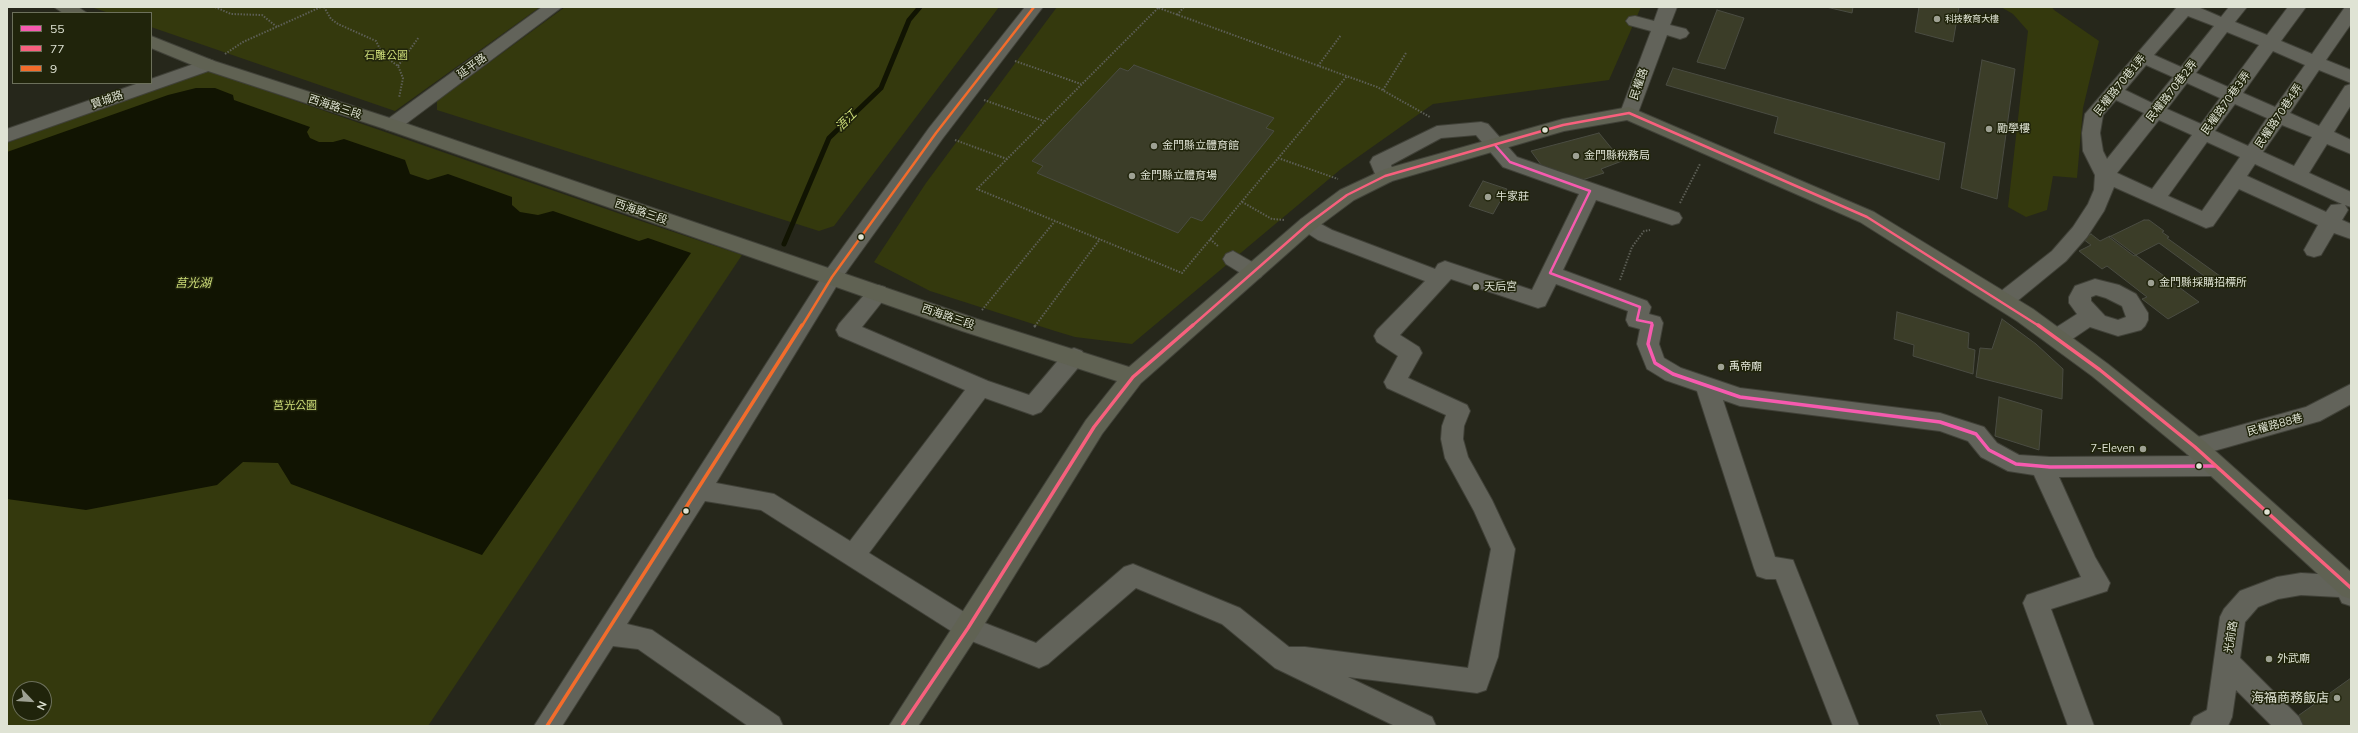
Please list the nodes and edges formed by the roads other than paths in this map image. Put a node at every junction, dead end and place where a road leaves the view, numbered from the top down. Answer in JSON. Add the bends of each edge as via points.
{"nodes":[{"id":1,"x":63,"y":7,"type":"edge"},
{"id":2,"x":553,"y":7,"type":"edge"},
{"id":3,"x":1034,"y":7,"type":"edge"},
{"id":4,"x":1668,"y":7,"type":"edge"},
{"id":5,"x":2185,"y":7,"type":"edge"},
{"id":6,"x":2238,"y":7,"type":"edge"},
{"id":7,"x":2297,"y":7,"type":"edge"},
{"id":8,"x":2351,"y":11,"type":"edge"},
{"id":9,"x":76,"y":12,"type":"edge"},
{"id":10,"x":1635,"y":21,"type":"dead end"},
{"id":11,"x":2224,"y":24,"type":"junction"},
{"id":12,"x":1659,"y":28,"type":"junction"},
{"id":13,"x":1680,"y":33,"type":"dead end"},
{"id":14,"x":152,"y":42,"type":"edge"},
{"id":15,"x":2270,"y":43,"type":"junction"},
{"id":16,"x":2142,"y":58,"type":"junction"},
{"id":17,"x":2316,"y":62,"type":"junction"},
{"id":18,"x":208,"y":65,"type":"junction"},
{"id":19,"x":2184,"y":76,"type":"junction"},
{"id":20,"x":2351,"y":77,"type":"edge"},
{"id":21,"x":2351,"y":90,"type":"edge"},
{"id":22,"x":2114,"y":92,"type":"junction"},
{"id":23,"x":2231,"y":96,"type":"junction"},
{"id":24,"x":2157,"y":111,"type":"junction"},
{"id":25,"x":1629,"y":113,"type":"junction"},
{"id":26,"x":2278,"y":116,"type":"junction"},
{"id":27,"x":392,"y":125,"type":"junction"},
{"id":28,"x":2204,"y":133,"type":"junction"},
{"id":29,"x":2323,"y":135,"type":"junction"},
{"id":30,"x":7,"y":136,"type":"edge"},
{"id":31,"x":1495,"y":145,"type":"junction"},
{"id":32,"x":2351,"y":147,"type":"edge"},
{"id":33,"x":2252,"y":154,"type":"junction"},
{"id":34,"x":2105,"y":175,"type":"junction"},
{"id":35,"x":2298,"y":175,"type":"junction"},
{"id":36,"x":1385,"y":176,"type":"junction"},
{"id":37,"x":2235,"y":179,"type":"junction"},
{"id":38,"x":1590,"y":191,"type":"junction"},
{"id":39,"x":2349,"y":195,"type":"edge"},
{"id":40,"x":2156,"y":198,"type":"junction"},
{"id":41,"x":1672,"y":218,"type":"dead end"},
{"id":42,"x":2332,"y":223,"type":"junction"},
{"id":43,"x":1308,"y":224,"type":"junction"},
{"id":44,"x":2351,"y":232,"type":"edge"},
{"id":45,"x":2314,"y":250,"type":"dead end"},
{"id":46,"x":1233,"y":260,"type":"dead end"},
{"id":47,"x":1254,"y":272,"type":"junction"},
{"id":48,"x":1550,"y":273,"type":"junction"},
{"id":49,"x":832,"y":277,"type":"junction"},
{"id":50,"x":1440,"y":279,"type":"junction"},
{"id":51,"x":878,"y":293,"type":"junction"},
{"id":52,"x":2003,"y":301,"type":"junction"},
{"id":53,"x":2090,"y":316,"type":"dead end"},
{"id":54,"x":2057,"y":338,"type":"junction"},
{"id":55,"x":1074,"y":357,"type":"junction"},
{"id":56,"x":1133,"y":377,"type":"junction"},
{"id":57,"x":1706,"y":385,"type":"junction"},
{"id":58,"x":980,"y":387,"type":"junction"},
{"id":59,"x":2351,"y":393,"type":"edge"},
{"id":60,"x":2195,"y":447,"type":"junction"},
{"id":61,"x":2042,"y":466,"type":"junction"},
{"id":62,"x":2215,"y":466,"type":"junction"},
{"id":63,"x":699,"y":490,"type":"junction"},
{"id":64,"x":853,"y":555,"type":"junction"},
{"id":65,"x":2350,"y":589,"type":"edge"},
{"id":66,"x":968,"y":628,"type":"junction"},
{"id":67,"x":607,"y":633,"type":"junction"},
{"id":68,"x":1284,"y":659,"type":"junction"},
{"id":69,"x":2226,"y":663,"type":"junction"},
{"id":70,"x":547,"y":726,"type":"edge"},
{"id":71,"x":770,"y":726,"type":"edge"},
{"id":72,"x":902,"y":726,"type":"edge"},
{"id":73,"x":1423,"y":726,"type":"edge"},
{"id":74,"x":1846,"y":726,"type":"edge"},
{"id":75,"x":2081,"y":726,"type":"edge"},
{"id":76,"x":2203,"y":726,"type":"edge"},
{"id":77,"x":2290,"y":726,"type":"edge"}],
"edges":[{"from":1,"to":9,"type":"main road"},
{"from":2,"to":27,"type":"street","name":"延平路"},
{"from":3,"to":49,"type":"street","via":[[936,133]]},
{"from":4,"to":12,"type":"street","name":"民權路"},
{"from":5,"to":11,"type":"street"},
{"from":5,"to":16,"type":"street","name":"民權路70巷1弄"},
{"from":6,"to":11,"type":"street","name":"民權路70巷2弄"},
{"from":7,"to":15,"type":"street","name":"民權路70巷3弄"},
{"from":8,"to":17,"type":"street","name":"民權路70巷4弄"},
{"from":10,"to":12,"type":"street"},
{"from":11,"to":15,"type":"street"},
{"from":11,"to":19,"type":"street","name":"民權路70巷2弄"},
{"from":12,"to":13,"type":"street"},
{"from":12,"to":25,"type":"street","name":"民權路"},
{"from":14,"to":18,"type":"main road","name":"西海路三段"},
{"from":15,"to":17,"type":"street"},
{"from":15,"to":23,"type":"street","name":"民權路70巷3弄"},
{"from":16,"to":19,"type":"street"},
{"from":16,"to":22,"type":"street","name":"民權路70巷1弄"},
{"from":17,"to":20,"type":"street"},
{"from":17,"to":26,"type":"street","name":"民權路70巷4弄"},
{"from":18,"to":27,"type":"main road","name":"西海路三段"},
{"from":18,"to":30,"type":"street","name":"賢城路"},
{"from":19,"to":23,"type":"street"},
{"from":19,"to":24,"type":"street","name":"民權路70巷2弄"},
{"from":21,"to":29,"type":"street"},
{"from":22,"to":24,"type":"street"},
{"from":22,"to":34,"type":"street","name":"民權路70巷1弄","via":[[2094,114],[2091,133],[2092,151]]},
{"from":23,"to":26,"type":"street"},
{"from":23,"to":28,"type":"street","name":"民權路70巷3弄"},
{"from":24,"to":28,"type":"street"},
{"from":24,"to":34,"type":"street","name":"民權路70巷2弄"},
{"from":25,"to":31,"type":"main road","via":[[1563,126]]},
{"from":25,"to":52,"type":"main road","name":"民權路","via":[[1867,217]]},
{"from":26,"to":29,"type":"street"},
{"from":26,"to":33,"type":"street","name":"民權路70巷4弄"},
{"from":27,"to":49,"type":"main road","name":"西海路三段"},
{"from":28,"to":33,"type":"street"},
{"from":28,"to":40,"type":"street","name":"民權路70巷3弄"},
{"from":29,"to":32,"type":"street"},
{"from":29,"to":35,"type":"street"},
{"from":31,"to":36,"type":"main road"},
{"from":31,"to":36,"type":"street","via":[[1481,128],[1437,132],[1380,162]]},
{"from":31,"to":38,"type":"street","via":[[1510,162]]},
{"from":33,"to":35,"type":"street"},
{"from":33,"to":37,"type":"street","name":"民權路70巷4弄"},
{"from":34,"to":40,"type":"street"},
{"from":34,"to":52,"type":"street","via":[[2102,197],[2080,232],[2059,256]]},
{"from":35,"to":39,"type":"street"},
{"from":36,"to":43,"type":"main road","via":[[1347,195]]},
{"from":37,"to":40,"type":"street","name":"民權路70巷4弄","via":[[2206,221]]},
{"from":37,"to":42,"type":"street"},
{"from":38,"to":41,"type":"street"},
{"from":38,"to":48,"type":"street"},
{"from":39,"to":42,"type":"street"},
{"from":42,"to":44,"type":"street"},
{"from":42,"to":45,"type":"street"},
{"from":43,"to":47,"type":"main road"},
{"from":43,"to":50,"type":"street","via":[[1325,235]]},
{"from":46,"to":47,"type":"street"},
{"from":47,"to":56,"type":"main road"},
{"from":48,"to":50,"type":"street","via":[[1538,300],[1445,269]]},
{"from":48,"to":57,"type":"street","via":[[1640,307],[1637,320],[1652,323],[1648,344],[1655,363],[1673,374]]},
{"from":49,"to":51,"type":"main road","name":"西海路三段"},
{"from":49,"to":63,"type":"street"},
{"from":50,"to":68,"type":"street","via":[[1385,336],[1412,353],[1395,382],[1459,411],[1453,426],[1452,439],[1457,458],[1503,549],[1485,657],[1477,681],[1305,659]]},
{"from":51,"to":55,"type":"main road","name":"西海路三段"},
{"from":51,"to":58,"type":"street","via":[[847,330]]},
{"from":52,"to":54,"type":"main road","name":"民權路"},
{"from":53,"to":54,"type":"street"},
{"from":54,"to":60,"type":"main road","name":"民權路"},
{"from":55,"to":56,"type":"main road","name":"西海路三段"},
{"from":55,"to":58,"type":"street","via":[[1033,406]]},
{"from":56,"to":66,"type":"main road","via":[[1094,427]]},
{"from":57,"to":61,"type":"street","via":[[1740,397],[1940,422],[1976,434],[1989,450],[2016,464]]},
{"from":57,"to":74,"type":"street","via":[[1766,568],[1784,568]]},
{"from":58,"to":64,"type":"street"},
{"from":59,"to":60,"type":"street","name":"民權路88巷","via":[[2312,415]]},
{"from":60,"to":62,"type":"main road","name":"民權路"},
{"from":61,"to":62,"type":"street"},
{"from":61,"to":75,"type":"street","via":[[2086,564],[2098,584],[2036,603]]},
{"from":62,"to":65,"type":"main road","name":"民權路"},
{"from":63,"to":64,"type":"street","via":[[766,501]]},
{"from":63,"to":67,"type":"street"},
{"from":64,"to":66,"type":"street"},
{"from":65,"to":69,"type":"street","name":"光前路","via":[[2288,585],[2250,599],[2233,617]]},
{"from":66,"to":68,"type":"street","via":[[1039,656],[1133,575],[1231,616]]},
{"from":66,"to":72,"type":"main road"},
{"from":67,"to":70,"type":"street"},
{"from":67,"to":71,"type":"street","via":[[643,638]]},
{"from":68,"to":73,"type":"street"},
{"from":69,"to":76,"type":"street","name":"光前路","via":[[2219,717]]},
{"from":69,"to":77,"type":"street"}]}
